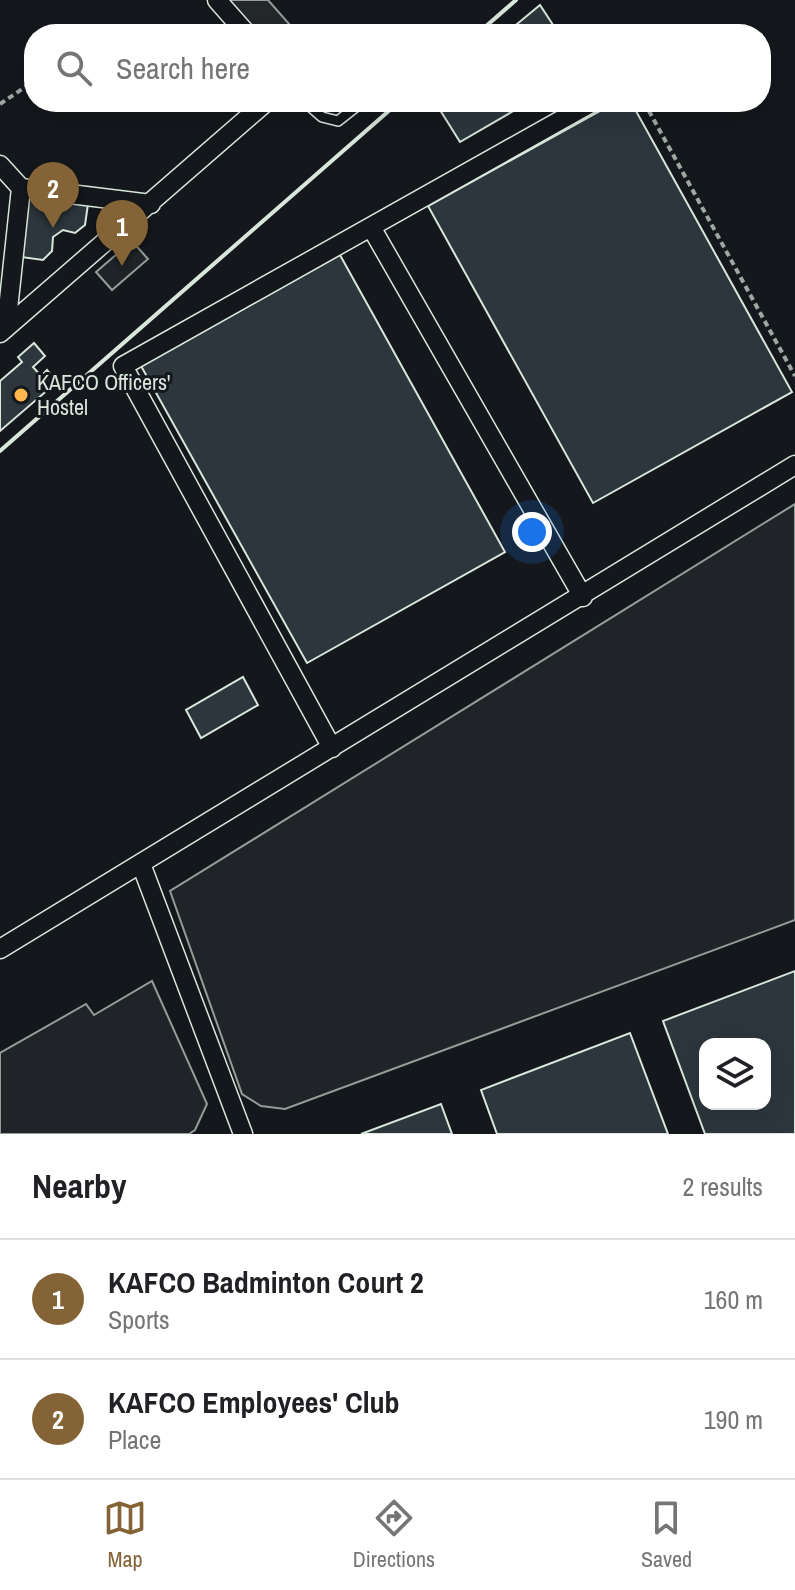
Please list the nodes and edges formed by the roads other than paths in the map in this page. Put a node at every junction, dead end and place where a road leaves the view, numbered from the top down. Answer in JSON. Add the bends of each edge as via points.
{"nodes":[{"id":1,"x":217,"y":0,"type":"edge"},
{"id":2,"x":238,"y":24,"type":"edge"},
{"id":3,"x":255,"y":112,"type":"edge"},
{"id":4,"x":316,"y":112,"type":"edge"},
{"id":5,"x":349,"y":112,"type":"edge"},
{"id":6,"x":575,"y":112,"type":"edge"},
{"id":7,"x":0,"y":165,"type":"edge"},
{"id":8,"x":21,"y":188,"type":"junction"},
{"id":9,"x":151,"y":204,"type":"junction"},
{"id":10,"x":371,"y":227,"type":"junction"},
{"id":11,"x":3,"y":330,"type":"edge"},
{"id":12,"x":795,"y":465,"type":"edge"},
{"id":13,"x":583,"y":597,"type":"junction"},
{"id":14,"x":332,"y":748,"type":"junction"},
{"id":15,"x":141,"y":864,"type":"junction"},
{"id":16,"x":0,"y":949,"type":"edge"},
{"id":17,"x":243,"y":1134,"type":"edge"}],
"edges":[{"from":1,"to":2,"type":"street"},
{"from":3,"to":9,"type":"street"},
{"from":4,"to":5,"type":"lane","via":[[338,121]]},
{"from":6,"to":10,"type":"street"},
{"from":7,"to":8,"type":"street"},
{"from":8,"to":9,"type":"street"},
{"from":8,"to":11,"type":"street"},
{"from":9,"to":11,"type":"street"},
{"from":10,"to":13,"type":"street"},
{"from":10,"to":14,"type":"street","via":[[123,366]]},
{"from":12,"to":13,"type":"street"},
{"from":13,"to":14,"type":"street"},
{"from":14,"to":15,"type":"street"},
{"from":15,"to":16,"type":"street"},
{"from":15,"to":17,"type":"street"}]}
